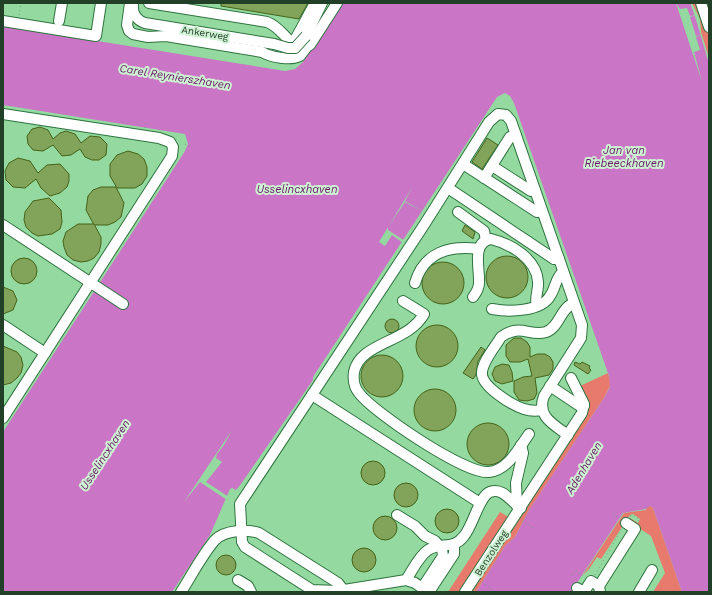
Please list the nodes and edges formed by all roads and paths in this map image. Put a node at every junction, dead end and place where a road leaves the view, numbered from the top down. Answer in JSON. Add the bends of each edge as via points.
{"nodes":[{"id":1,"x":21,"y":3,"type":"edge"},
{"id":2,"x":62,"y":3,"type":"edge"},
{"id":3,"x":101,"y":3,"type":"edge"},
{"id":4,"x":132,"y":3,"type":"edge"},
{"id":5,"x":149,"y":3,"type":"edge"},
{"id":6,"x":314,"y":3,"type":"edge"},
{"id":7,"x":322,"y":3,"type":"edge"},
{"id":8,"x":337,"y":3,"type":"edge"},
{"id":9,"x":3,"y":21,"type":"edge"},
{"id":10,"x":59,"y":21,"type":"dead end"},
{"id":11,"x":18,"y":23,"type":"junction"},
{"id":12,"x":293,"y":43,"type":"junction"},
{"id":13,"x":306,"y":48,"type":"junction"},
{"id":14,"x":262,"y":52,"type":"junction"},
{"id":15,"x":3,"y":114,"type":"edge"},
{"id":16,"x":147,"y":121,"type":"dead end"},
{"id":17,"x":145,"y":130,"type":"dead end"},
{"id":18,"x":516,"y":135,"type":"junction"},
{"id":19,"x":185,"y":144,"type":"dead end"},
{"id":20,"x":191,"y":147,"type":"dead end"},
{"id":21,"x":463,"y":164,"type":"junction"},
{"id":22,"x":492,"y":166,"type":"junction"},
{"id":23,"x":484,"y":178,"type":"junction"},
{"id":24,"x":448,"y":188,"type":"junction"},
{"id":25,"x":534,"y":190,"type":"junction"},
{"id":26,"x":542,"y":211,"type":"junction"},
{"id":27,"x":458,"y":212,"type":"dead end"},
{"id":28,"x":3,"y":225,"type":"edge"},
{"id":29,"x":486,"y":240,"type":"junction"},
{"id":30,"x":479,"y":249,"type":"junction"},
{"id":31,"x":559,"y":259,"type":"junction"},
{"id":32,"x":563,"y":272,"type":"junction"},
{"id":33,"x":90,"y":283,"type":"junction"},
{"id":34,"x":415,"y":283,"type":"dead end"},
{"id":35,"x":473,"y":297,"type":"dead end"},
{"id":36,"x":403,"y":301,"type":"dead end"},
{"id":37,"x":574,"y":303,"type":"junction"},
{"id":38,"x":123,"y":304,"type":"dead end"},
{"id":39,"x":537,"y":306,"type":"junction"},
{"id":40,"x":492,"y":309,"type":"dead end"},
{"id":41,"x":3,"y":325,"type":"edge"},
{"id":42,"x":45,"y":353,"type":"junction"},
{"id":43,"x":571,"y":378,"type":"dead end"},
{"id":44,"x":550,"y":386,"type":"junction"},
{"id":45,"x":312,"y":394,"type":"junction"},
{"id":46,"x":584,"y":406,"type":"junction"},
{"id":47,"x":542,"y":410,"type":"junction"},
{"id":48,"x":3,"y":418,"type":"edge"},
{"id":49,"x":529,"y":434,"type":"dead end"},
{"id":50,"x":568,"y":435,"type":"junction"},
{"id":51,"x":521,"y":445,"type":"junction"},
{"id":52,"x":480,"y":503,"type":"junction"},
{"id":53,"x":519,"y":512,"type":"junction"},
{"id":54,"x":613,"y":514,"type":"dead end"},
{"id":55,"x":397,"y":515,"type":"dead end"},
{"id":56,"x":623,"y":521,"type":"junction"},
{"id":57,"x":638,"y":522,"type":"dead end"},
{"id":58,"x":535,"y":529,"type":"dead end"},
{"id":59,"x":242,"y":530,"type":"junction"},
{"id":60,"x":454,"y":544,"type":"junction"},
{"id":61,"x":441,"y":546,"type":"junction"},
{"id":62,"x":652,"y":570,"type":"dead end"},
{"id":63,"x":572,"y":576,"type":"dead end"},
{"id":64,"x":478,"y":579,"type":"dead end"},
{"id":65,"x":238,"y":580,"type":"dead end"},
{"id":66,"x":406,"y":580,"type":"junction"},
{"id":67,"x":593,"y":584,"type":"edge"},
{"id":68,"x":387,"y":588,"type":"edge"},
{"id":69,"x":578,"y":588,"type":"dead end"},
{"id":70,"x":564,"y":589,"type":"dead end"},
{"id":71,"x":312,"y":591,"type":"edge"},
{"id":72,"x":345,"y":591,"type":"edge"},
{"id":73,"x":426,"y":591,"type":"edge"},
{"id":74,"x":494,"y":591,"type":"edge"},
{"id":75,"x":181,"y":592,"type":"edge"},
{"id":76,"x":251,"y":592,"type":"edge"},
{"id":77,"x":465,"y":592,"type":"edge"},
{"id":78,"x":562,"y":592,"type":"edge"},
{"id":79,"x":639,"y":592,"type":"edge"}],
"edges":[{"from":1,"to":11,"type":"path"},
{"from":2,"to":10,"type":"street"},
{"from":3,"to":11,"type":"street","via":[[96,36]]},
{"from":4,"to":7,"type":"street","name":"Ankerweg","bridge":true,"via":[[135,17],[145,23],[288,48],[295,48],[301,43]]},
{"from":4,"to":14,"type":"street","name":"Ankerweg","via":[[127,25],[133,34],[148,37],[166,36]]},
{"from":5,"to":12,"type":"street","name":"Ankerweg","via":[[267,22],[279,29],[286,39]]},
{"from":6,"to":12,"type":"street"},
{"from":8,"to":13,"type":"street","name":"Ankerweg","via":[[310,46]]},
{"from":9,"to":11,"type":"street"},
{"from":12,"to":13,"type":"street","name":"Ankerweg"},
{"from":12,"to":14,"type":"street","name":"Ankerweg","via":[[285,52]]},
{"from":13,"to":14,"type":"street","name":"Ankerweg","via":[[294,59]]},
{"from":15,"to":33,"type":"street","via":[[147,136],[167,140],[172,144],[172,156]]},
{"from":16,"to":17,"type":"path"},
{"from":18,"to":21,"type":"street","via":[[508,116],[495,115]]},
{"from":18,"to":22,"type":"street","via":[[510,137]]},
{"from":18,"to":25,"type":"street"},
{"from":19,"to":20,"type":"path"},
{"from":21,"to":23,"type":"street"},
{"from":21,"to":24,"type":"street"},
{"from":22,"to":23,"type":"street"},
{"from":22,"to":25,"type":"street","via":[[531,191]]},
{"from":23,"to":26,"type":"street","via":[[537,212]]},
{"from":24,"to":31,"type":"street","via":[[554,259]]},
{"from":24,"to":45,"type":"street"},
{"from":25,"to":26,"type":"street"},
{"from":26,"to":31,"type":"street"},
{"from":27,"to":29,"type":"street","via":[[484,231]]},
{"from":28,"to":33,"type":"street"},
{"from":29,"to":30,"type":"street"},
{"from":29,"to":39,"type":"street","via":[[491,238],[502,243],[532,264],[538,278]]},
{"from":30,"to":34,"type":"street","via":[[462,248],[437,253],[423,265]]},
{"from":30,"to":35,"type":"street","via":[[479,285]]},
{"from":31,"to":32,"type":"street"},
{"from":32,"to":37,"type":"street"},
{"from":32,"to":39,"type":"street","via":[[558,277],[549,299]]},
{"from":33,"to":38,"type":"street"},
{"from":33,"to":42,"type":"street"},
{"from":36,"to":51,"type":"street","via":[[424,314],[412,330],[369,351],[359,362],[354,380],[359,393],[415,438],[475,471],[489,472],[502,467]]},
{"from":37,"to":44,"type":"street","via":[[582,325],[582,335]]},
{"from":37,"to":47,"type":"street","via":[[565,309],[554,326],[546,332],[522,330],[505,334],[483,369],[482,378],[486,386],[517,406],[528,410]]},
{"from":39,"to":40,"type":"street","via":[[513,310]]},
{"from":41,"to":42,"type":"street"},
{"from":42,"to":48,"type":"street"},
{"from":43,"to":46,"type":"street"},
{"from":44,"to":46,"type":"street","via":[[580,406]]},
{"from":44,"to":47,"type":"street","via":[[543,399]]},
{"from":45,"to":52,"type":"street"},
{"from":45,"to":59,"type":"street","via":[[240,502]]},
{"from":46,"to":50,"type":"street","name":"Benzolweg","via":[[582,414]]},
{"from":47,"to":50,"type":"street","via":[[548,420]]},
{"from":49,"to":51,"type":"street"},
{"from":50,"to":53,"type":"street","name":"Benzolweg"},
{"from":51,"to":53,"type":"street","via":[[524,453],[516,483]]},
{"from":52,"to":53,"type":"street","via":[[488,492],[498,491],[505,494]]},
{"from":52,"to":60,"type":"street","via":[[471,527],[462,539]]},
{"from":53,"to":58,"type":"path"},
{"from":53,"to":77,"type":"street","name":"Benzolweg"},
{"from":54,"to":56,"type":"path"},
{"from":55,"to":61,"type":"street"},
{"from":56,"to":57,"type":"path","via":[[633,515],[639,519]]},
{"from":56,"to":67,"type":"path"},
{"from":56,"to":67,"type":"street","via":[[635,529]]},
{"from":59,"to":71,"type":"street","via":[[245,547]]},
{"from":59,"to":72,"type":"street","via":[[259,533]]},
{"from":59,"to":75,"type":"street","via":[[215,540]]},
{"from":60,"to":61,"type":"street"},
{"from":60,"to":73,"type":"street","via":[[454,554]]},
{"from":61,"to":66,"type":"street","via":[[426,551]]},
{"from":61,"to":73,"type":"street","via":[[443,556]]},
{"from":62,"to":79,"type":"street"},
{"from":63,"to":67,"type":"path","via":[[576,571]]},
{"from":64,"to":74,"type":"path"},
{"from":65,"to":76,"type":"street","via":[[248,586]]},
{"from":66,"to":68,"type":"street"},
{"from":66,"to":73,"type":"street"},
{"from":67,"to":69,"type":"street","via":[[584,592]]},
{"from":68,"to":72,"type":"street"},
{"from":70,"to":78,"type":"path"},
{"from":71,"to":72,"type":"street"}]}
